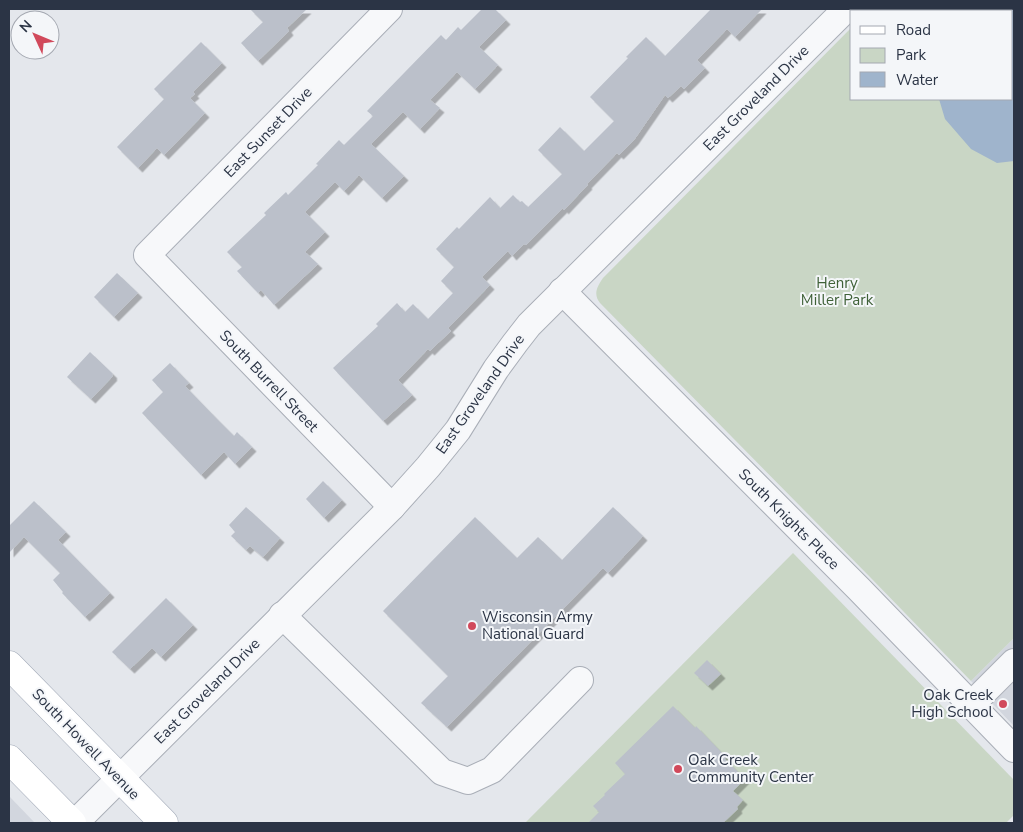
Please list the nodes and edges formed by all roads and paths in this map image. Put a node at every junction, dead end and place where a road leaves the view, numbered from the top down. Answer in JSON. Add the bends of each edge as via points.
{"nodes":[{"id":1,"x":389,"y":9,"type":"edge"},
{"id":2,"x":846,"y":9,"type":"edge"},
{"id":3,"x":147,"y":255,"type":"joint"},
{"id":4,"x":562,"y":291,"type":"junction"},
{"id":5,"x":392,"y":507,"type":"junction"},
{"id":6,"x":282,"y":615,"type":"junction"},
{"id":7,"x":1014,"y":662,"type":"edge"},
{"id":8,"x":9,"y":665,"type":"edge"},
{"id":9,"x":580,"y":680,"type":"dead end"},
{"id":10,"x":971,"y":705,"type":"junction"},
{"id":11,"x":1014,"y":749,"type":"edge"},
{"id":12,"x":9,"y":759,"type":"edge"},
{"id":13,"x":120,"y":778,"type":"junction"},
{"id":14,"x":73,"y":823,"type":"edge"},
{"id":15,"x":164,"y":823,"type":"edge"}],
"edges":[{"from":1,"to":3,"type":"street","name":"East Sunset Drive"},
{"from":2,"to":4,"type":"street","name":"East Groveland Drive"},
{"from":3,"to":5,"type":"street","name":"South Burrell Street"},
{"from":4,"to":5,"type":"street","name":"East Groveland Drive","via":[[519,337],[458,430]]},
{"from":4,"to":10,"type":"street","name":"South Knights Place"},
{"from":5,"to":6,"type":"street","name":"East Groveland Drive"},
{"from":6,"to":9,"type":"street","via":[[442,772],[468,781],[492,770]]},
{"from":6,"to":13,"type":"street","name":"East Groveland Drive"},
{"from":7,"to":10,"type":"street"},
{"from":8,"to":13,"type":"main road","name":"South Howell Avenue"},
{"from":10,"to":11,"type":"street","name":"South Knights Place"},
{"from":12,"to":14,"type":"main road"},
{"from":13,"to":14,"type":"street","name":"East Groveland Drive"},
{"from":13,"to":15,"type":"main road","name":"South Howell Avenue"}]}
